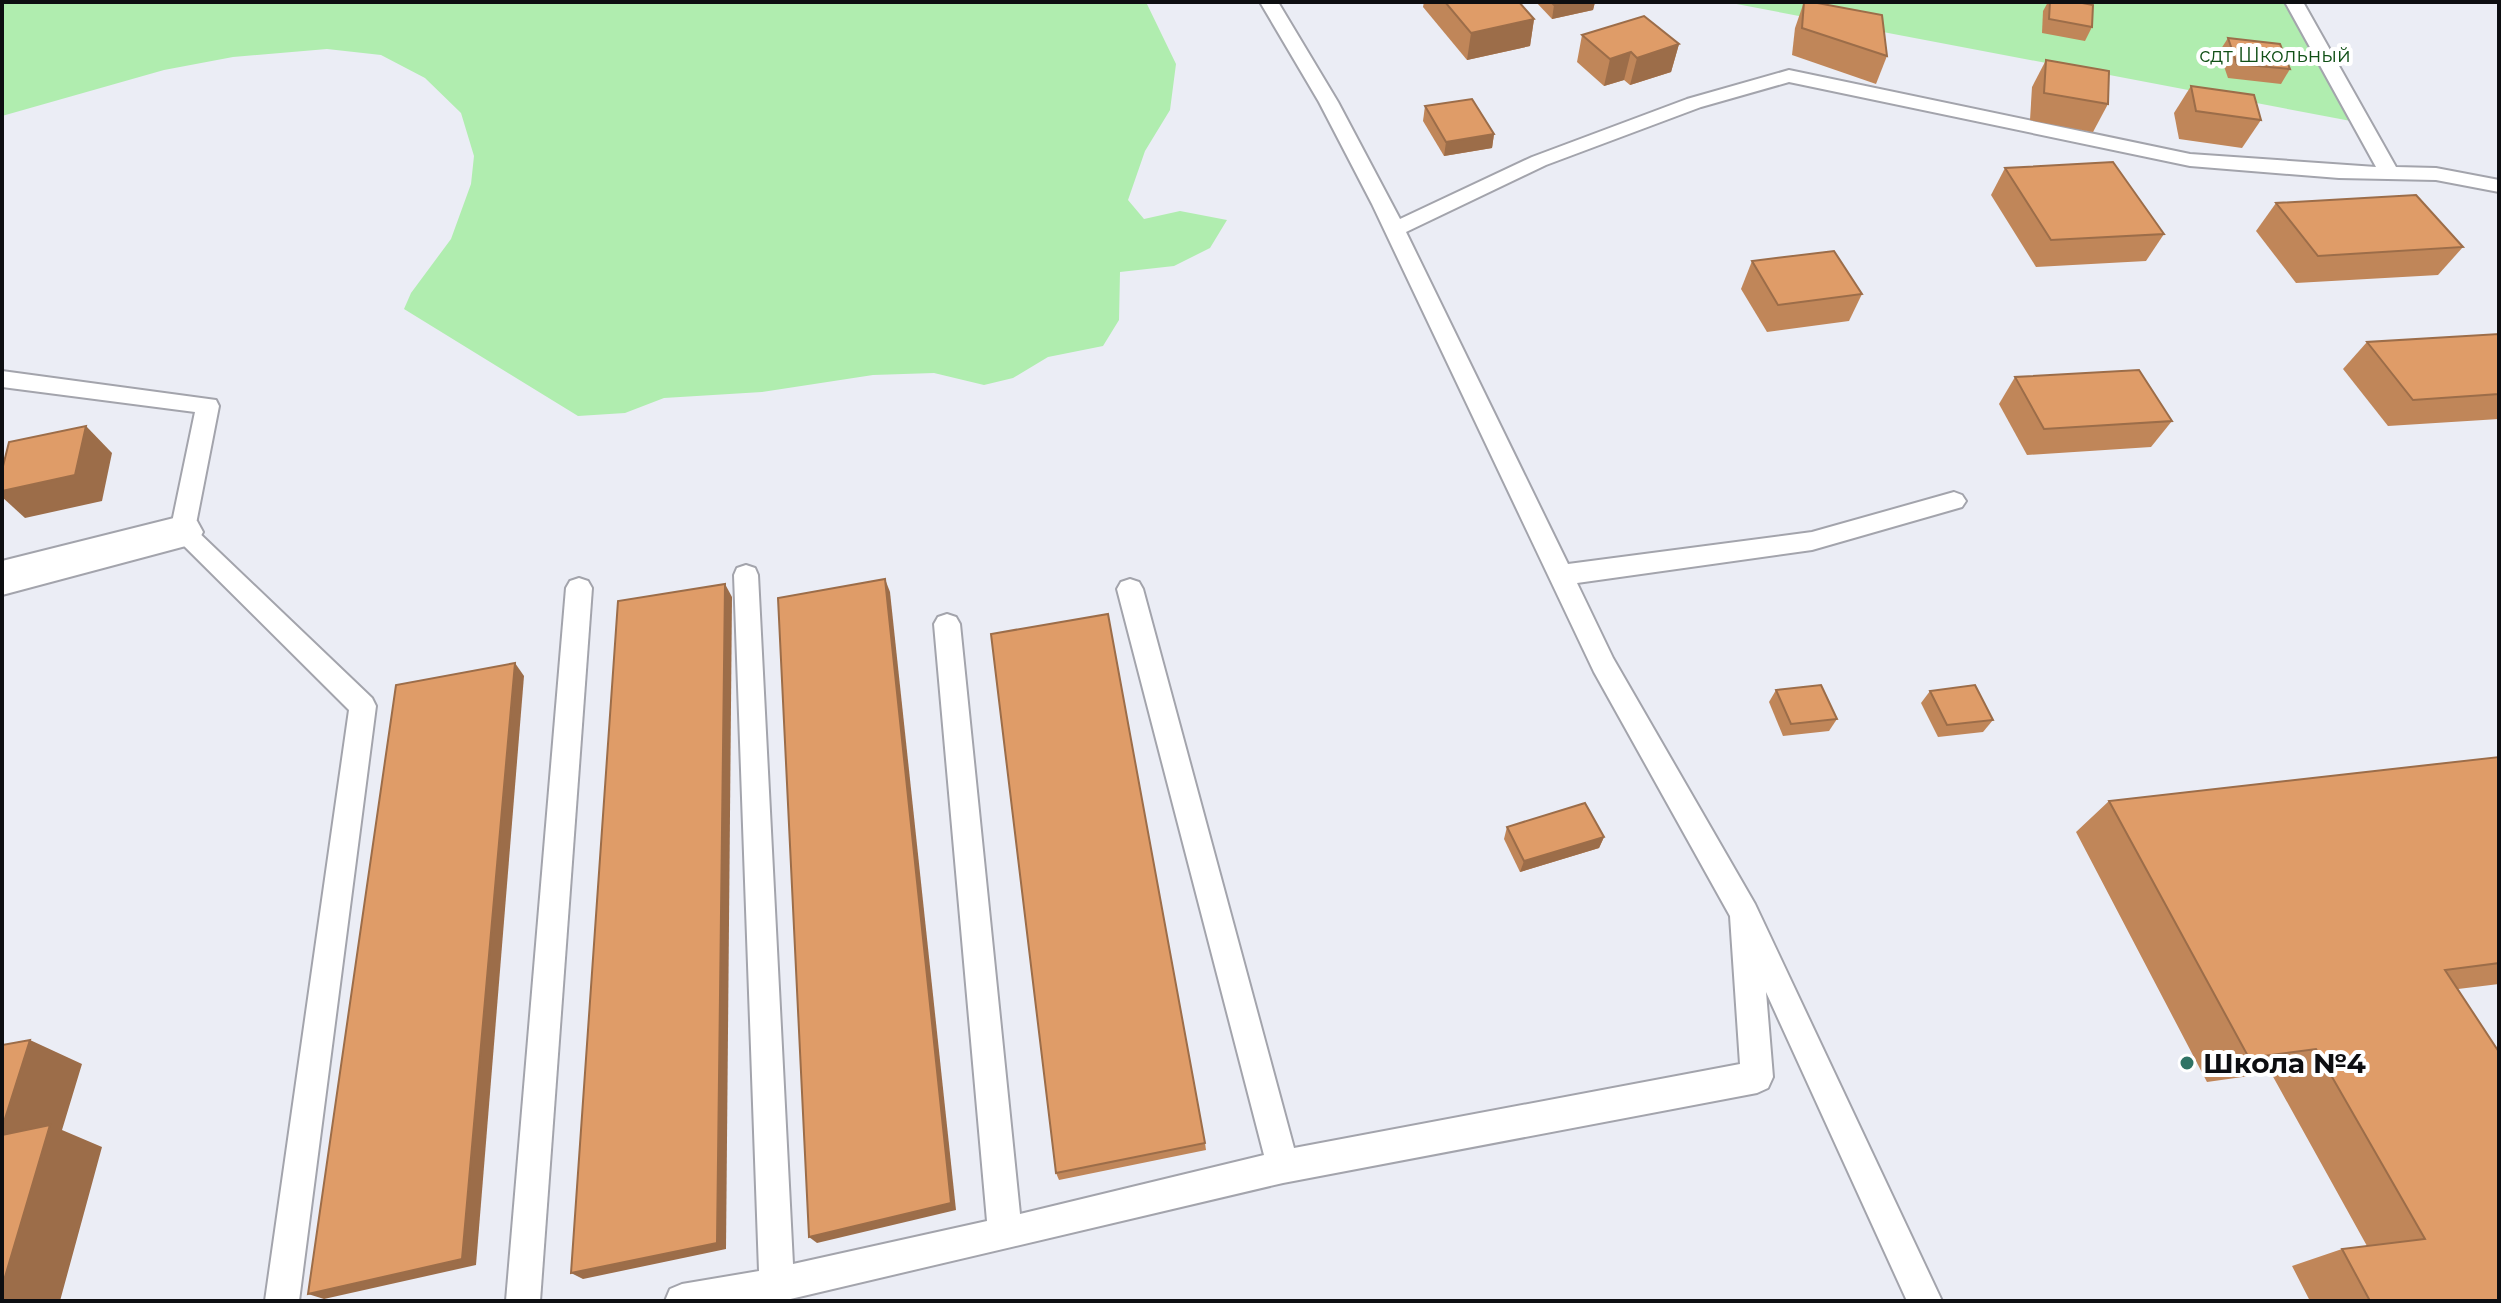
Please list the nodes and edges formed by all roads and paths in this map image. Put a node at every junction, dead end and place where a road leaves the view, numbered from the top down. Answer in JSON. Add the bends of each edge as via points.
{"nodes":[{"id":1,"x":1269,"y":2,"type":"edge"},
{"id":2,"x":2294,"y":2,"type":"edge"},
{"id":3,"x":2388,"y":171,"type":"junction"},
{"id":4,"x":2499,"y":186,"type":"edge"},
{"id":5,"x":1395,"y":229,"type":"junction"},
{"id":6,"x":2,"y":379,"type":"edge"},
{"id":7,"x":1954,"y":501,"type":"dead end"},
{"id":8,"x":182,"y":532,"type":"junction"},
{"id":9,"x":746,"y":575,"type":"dead end"},
{"id":10,"x":1561,"y":575,"type":"junction"},
{"id":11,"x":2,"y":578,"type":"edge"},
{"id":12,"x":579,"y":588,"type":"dead end"},
{"id":13,"x":1130,"y":589,"type":"dead end"},
{"id":14,"x":947,"y":624,"type":"dead end"},
{"id":15,"x":1745,"y":914,"type":"junction"},
{"id":16,"x":1283,"y":1167,"type":"junction"},
{"id":17,"x":1005,"y":1234,"type":"junction"},
{"id":18,"x":777,"y":1285,"type":"junction"},
{"id":19,"x":282,"y":1301,"type":"edge"},
{"id":20,"x":523,"y":1301,"type":"edge"},
{"id":21,"x":682,"y":1301,"type":"edge"},
{"id":22,"x":1925,"y":1301,"type":"edge"}],
"edges":[{"from":1,"to":5,"type":"lane","via":[[1303,55]]},
{"from":2,"to":3,"type":"lane"},
{"from":3,"to":4,"type":"lane"},
{"from":3,"to":5,"type":"lane","via":[[2190,160],[1789,76],[1694,103],[1539,161]]},
{"from":5,"to":10,"type":"lane"},
{"from":6,"to":8,"type":"lane","via":[[208,406]]},
{"from":7,"to":10,"type":"lane","via":[[1812,541]]},
{"from":8,"to":11,"type":"street"},
{"from":8,"to":19,"type":"lane","via":[[363,706]]},
{"from":9,"to":18,"type":"lane"},
{"from":10,"to":15,"type":"lane","via":[[1603,664]]},
{"from":12,"to":20,"type":"lane"},
{"from":13,"to":16,"type":"lane"},
{"from":14,"to":17,"type":"lane"},
{"from":15,"to":16,"type":"lane","via":[[1757,1077]]},
{"from":15,"to":22,"type":"lane"},
{"from":16,"to":17,"type":"lane"},
{"from":17,"to":18,"type":"lane"},
{"from":18,"to":21,"type":"lane"}]}
